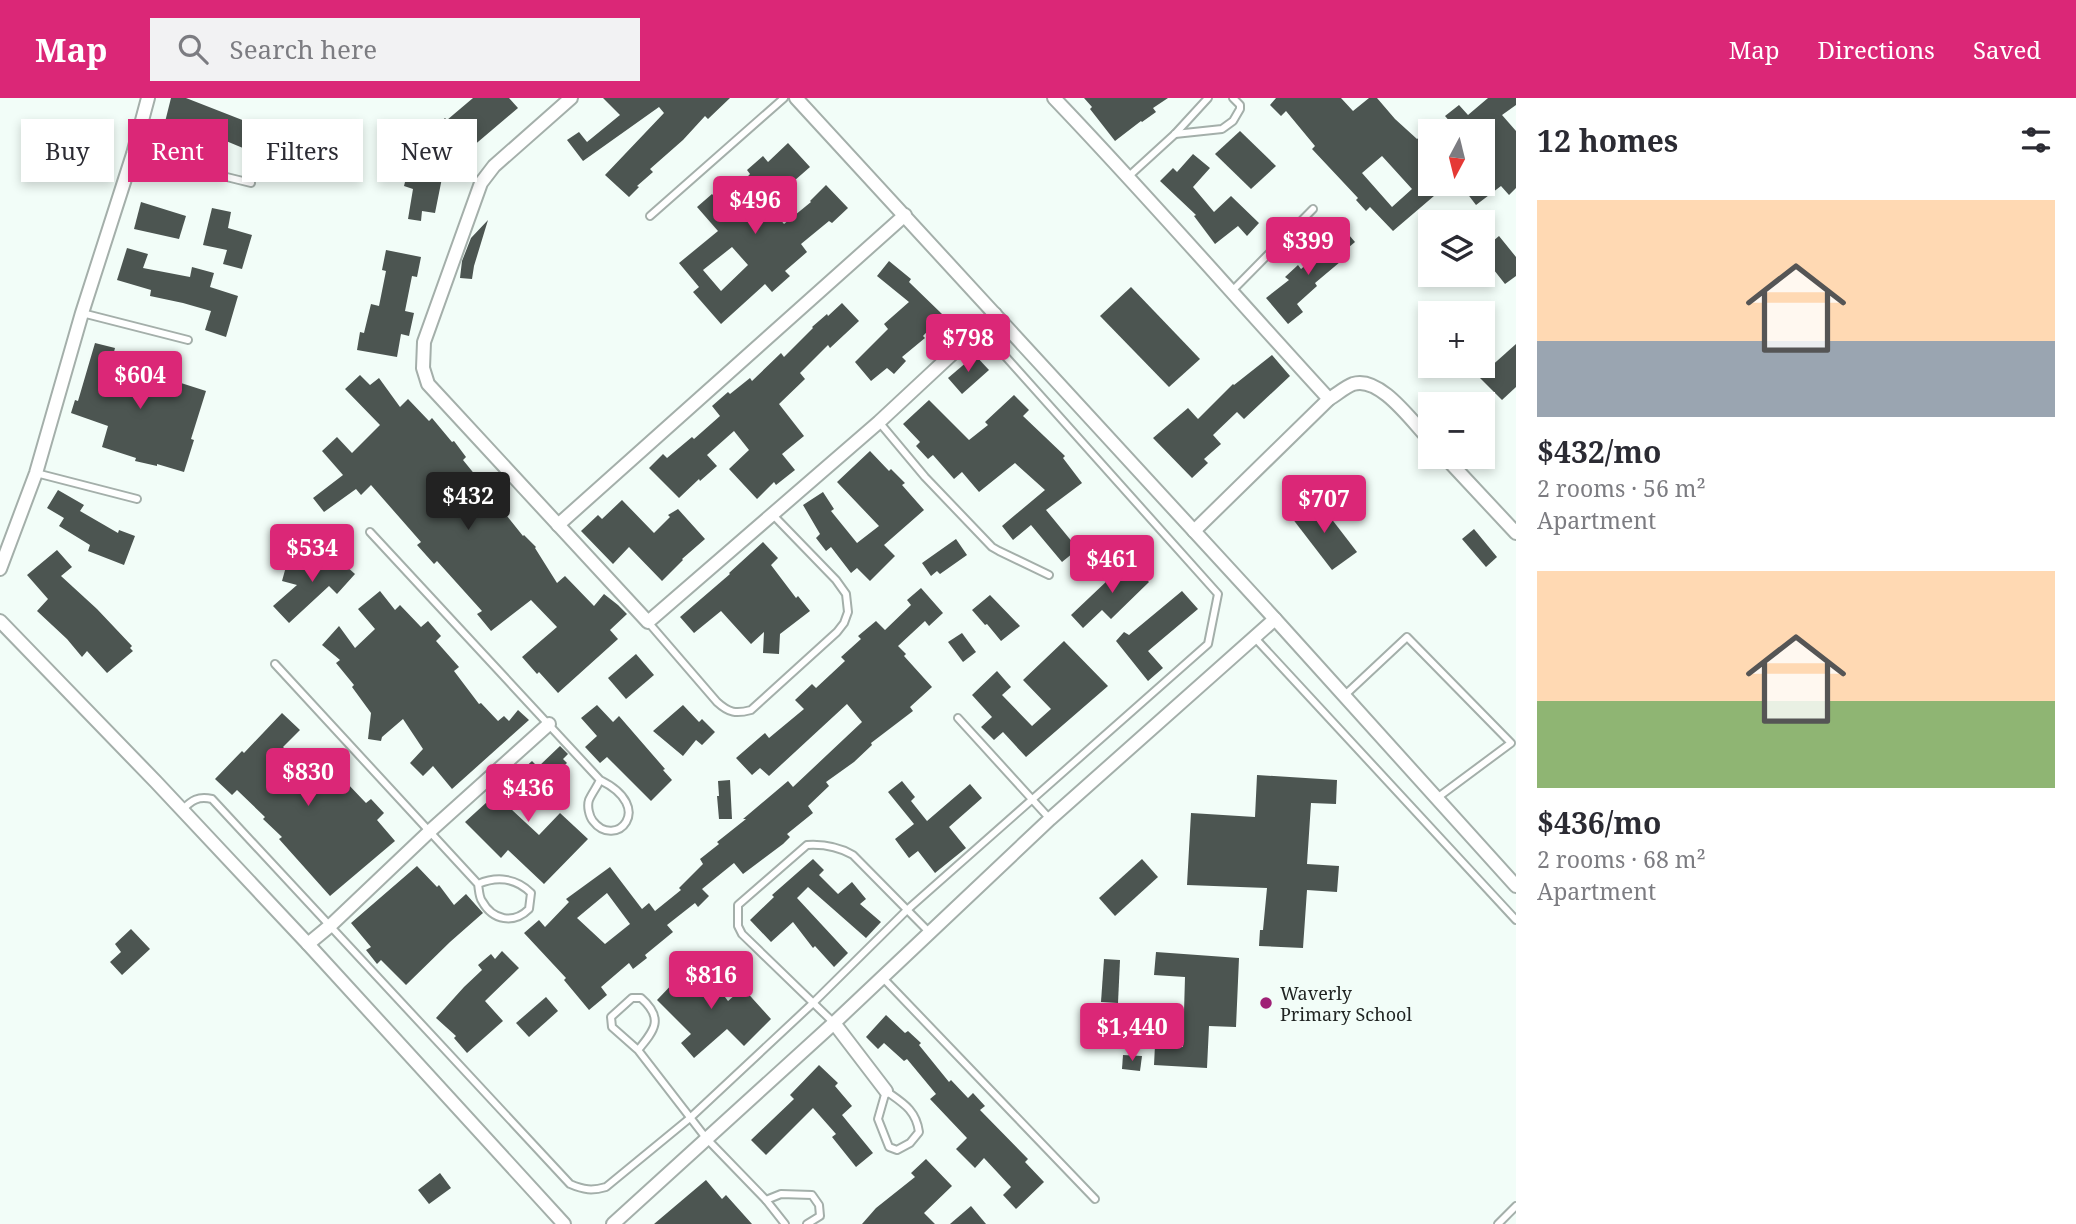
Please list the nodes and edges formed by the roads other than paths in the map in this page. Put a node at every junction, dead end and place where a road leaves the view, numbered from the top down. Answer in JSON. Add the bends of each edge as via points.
{"nodes":[{"id":1,"x":148,"y":98,"type":"edge"},
{"id":2,"x":571,"y":98,"type":"edge"},
{"id":3,"x":784,"y":98,"type":"edge"},
{"id":4,"x":796,"y":98,"type":"edge"},
{"id":5,"x":1054,"y":98,"type":"edge"},
{"id":6,"x":1208,"y":98,"type":"edge"},
{"id":7,"x":1233,"y":98,"type":"edge"},
{"id":8,"x":142,"y":119,"type":"edge"},
{"id":9,"x":1175,"y":134,"type":"junction"},
{"id":10,"x":128,"y":170,"type":"edge"},
{"id":11,"x":1129,"y":176,"type":"junction"},
{"id":12,"x":228,"y":177,"type":"edge"},
{"id":13,"x":251,"y":183,"type":"dead end"},
{"id":14,"x":1313,"y":209,"type":"dead end"},
{"id":15,"x":905,"y":215,"type":"junction"},
{"id":16,"x":650,"y":216,"type":"dead end"},
{"id":17,"x":1231,"y":293,"type":"junction"},
{"id":18,"x":82,"y":313,"type":"junction"},
{"id":19,"x":995,"y":314,"type":"junction"},
{"id":20,"x":980,"y":328,"type":"junction"},
{"id":21,"x":187,"y":340,"type":"dead end"},
{"id":22,"x":1329,"y":399,"type":"junction"},
{"id":23,"x":879,"y":422,"type":"junction"},
{"id":24,"x":1418,"y":427,"type":"edge"},
{"id":25,"x":1456,"y":469,"type":"edge"},
{"id":26,"x":36,"y":473,"type":"junction"},
{"id":27,"x":138,"y":499,"type":"dead end"},
{"id":28,"x":773,"y":515,"type":"junction"},
{"id":29,"x":558,"y":525,"type":"junction"},
{"id":30,"x":1194,"y":531,"type":"junction"},
{"id":31,"x":370,"y":532,"type":"dead end"},
{"id":32,"x":1516,"y":533,"type":"edge"},
{"id":33,"x":0,"y":569,"type":"edge"},
{"id":34,"x":1049,"y":575,"type":"dead end"},
{"id":35,"x":1275,"y":618,"type":"junction"},
{"id":36,"x":0,"y":621,"type":"edge"},
{"id":37,"x":648,"y":622,"type":"junction"},
{"id":38,"x":1254,"y":637,"type":"junction"},
{"id":39,"x":275,"y":664,"type":"dead end"},
{"id":40,"x":1345,"y":695,"type":"junction"},
{"id":41,"x":958,"y":718,"type":"dead end"},
{"id":42,"x":549,"y":724,"type":"junction"},
{"id":43,"x":600,"y":780,"type":"junction"},
{"id":44,"x":1437,"y":798,"type":"junction"},
{"id":45,"x":1033,"y":799,"type":"junction"},
{"id":46,"x":182,"y":810,"type":"junction"},
{"id":47,"x":1050,"y":819,"type":"junction"},
{"id":48,"x":430,"y":831,"type":"junction"},
{"id":49,"x":478,"y":884,"type":"junction"},
{"id":50,"x":1516,"y":886,"type":"edge"},
{"id":51,"x":907,"y":910,"type":"junction"},
{"id":52,"x":1516,"y":920,"type":"edge"},
{"id":53,"x":331,"y":925,"type":"junction"},
{"id":54,"x":929,"y":932,"type":"junction"},
{"id":55,"x":308,"y":944,"type":"junction"},
{"id":56,"x":882,"y":977,"type":"junction"},
{"id":57,"x":812,"y":1004,"type":"junction"},
{"id":58,"x":834,"y":1023,"type":"junction"},
{"id":59,"x":638,"y":1050,"type":"junction"},
{"id":60,"x":886,"y":1091,"type":"junction"},
{"id":61,"x":690,"y":1118,"type":"junction"},
{"id":62,"x":706,"y":1138,"type":"junction"},
{"id":63,"x":1095,"y":1199,"type":"dead end"},
{"id":64,"x":766,"y":1200,"type":"junction"},
{"id":65,"x":1516,"y":1206,"type":"edge"},
{"id":66,"x":564,"y":1224,"type":"edge"},
{"id":67,"x":612,"y":1224,"type":"edge"},
{"id":68,"x":785,"y":1224,"type":"edge"},
{"id":69,"x":807,"y":1224,"type":"edge"},
{"id":70,"x":1498,"y":1224,"type":"edge"}],
"edges":[{"from":1,"to":8,"type":"street"},
{"from":2,"to":29,"type":"street","via":[[481,183],[422,358],[428,384]]},
{"from":3,"to":16,"type":"lane"},
{"from":4,"to":15,"type":"street"},
{"from":5,"to":11,"type":"street"},
{"from":6,"to":9,"type":"lane"},
{"from":7,"to":9,"type":"lane","via":[[1240,109],[1228,126]]},
{"from":9,"to":11,"type":"lane"},
{"from":10,"to":18,"type":"street"},
{"from":11,"to":17,"type":"street"},
{"from":12,"to":13,"type":"lane"},
{"from":14,"to":17,"type":"lane"},
{"from":15,"to":19,"type":"street"},
{"from":15,"to":29,"type":"street"},
{"from":17,"to":22,"type":"street"},
{"from":18,"to":21,"type":"lane"},
{"from":18,"to":26,"type":"street"},
{"from":19,"to":20,"type":"street"},
{"from":19,"to":30,"type":"street"},
{"from":20,"to":23,"type":"street"},
{"from":20,"to":45,"type":"lane","via":[[1218,594],[1208,644]]},
{"from":22,"to":24,"type":"street","via":[[1353,384],[1371,385],[1386,393]]},
{"from":22,"to":30,"type":"street"},
{"from":23,"to":28,"type":"street"},
{"from":23,"to":34,"type":"lane","via":[[992,547]]},
{"from":25,"to":32,"type":"street"},
{"from":26,"to":27,"type":"lane"},
{"from":26,"to":33,"type":"street"},
{"from":28,"to":37,"type":"street"},
{"from":28,"to":37,"type":"lane","via":[[836,580],[846,594],[848,612],[837,632],[751,710],[728,712]]},
{"from":29,"to":37,"type":"street"},
{"from":30,"to":35,"type":"street"},
{"from":31,"to":42,"type":"lane"},
{"from":35,"to":38,"type":"street"},
{"from":35,"to":40,"type":"street"},
{"from":36,"to":46,"type":"street"},
{"from":38,"to":47,"type":"street"},
{"from":38,"to":52,"type":"lane"},
{"from":39,"to":48,"type":"lane"},
{"from":40,"to":44,"type":"street"},
{"from":40,"to":44,"type":"lane","via":[[1407,637],[1511,743]]},
{"from":41,"to":45,"type":"lane"},
{"from":42,"to":43,"type":"lane"},
{"from":42,"to":48,"type":"street"},
{"from":43,"to":43,"type":"lane","via":[[612,786],[629,808],[622,828],[604,830],[590,816],[588,802]]},
{"from":44,"to":50,"type":"street"},
{"from":45,"to":47,"type":"lane"},
{"from":45,"to":51,"type":"lane"},
{"from":46,"to":53,"type":"lane","via":[[192,800],[212,799]]},
{"from":46,"to":55,"type":"street"},
{"from":47,"to":54,"type":"street"},
{"from":48,"to":49,"type":"lane"},
{"from":48,"to":53,"type":"street"},
{"from":49,"to":49,"type":"lane","via":[[481,900],[502,918],[513,919],[529,909],[531,893],[523,885],[509,880]]},
{"from":51,"to":54,"type":"lane"},
{"from":51,"to":57,"type":"lane"},
{"from":51,"to":57,"type":"lane","via":[[853,855],[821,844],[807,845],[738,905],[742,934]]},
{"from":53,"to":55,"type":"street"},
{"from":53,"to":61,"type":"lane","via":[[570,1184],[593,1190],[606,1187]]},
{"from":54,"to":56,"type":"street"},
{"from":55,"to":66,"type":"street"},
{"from":56,"to":58,"type":"street"},
{"from":56,"to":63,"type":"lane"},
{"from":57,"to":58,"type":"lane"},
{"from":57,"to":61,"type":"lane"},
{"from":58,"to":60,"type":"street"},
{"from":58,"to":62,"type":"street"},
{"from":59,"to":59,"type":"lane","via":[[656,1020],[652,1007],[641,998],[632,998],[611,1017],[612,1027]]},
{"from":59,"to":61,"type":"lane"},
{"from":60,"to":60,"type":"lane","via":[[918,1120],[919,1132],[897,1150],[889,1147],[878,1119]]},
{"from":61,"to":62,"type":"lane"},
{"from":62,"to":64,"type":"lane"},
{"from":62,"to":67,"type":"street"},
{"from":64,"to":68,"type":"lane"},
{"from":64,"to":69,"type":"lane","via":[[781,1194],[812,1195],[820,1216]]},
{"from":65,"to":70,"type":"lane"}]}
